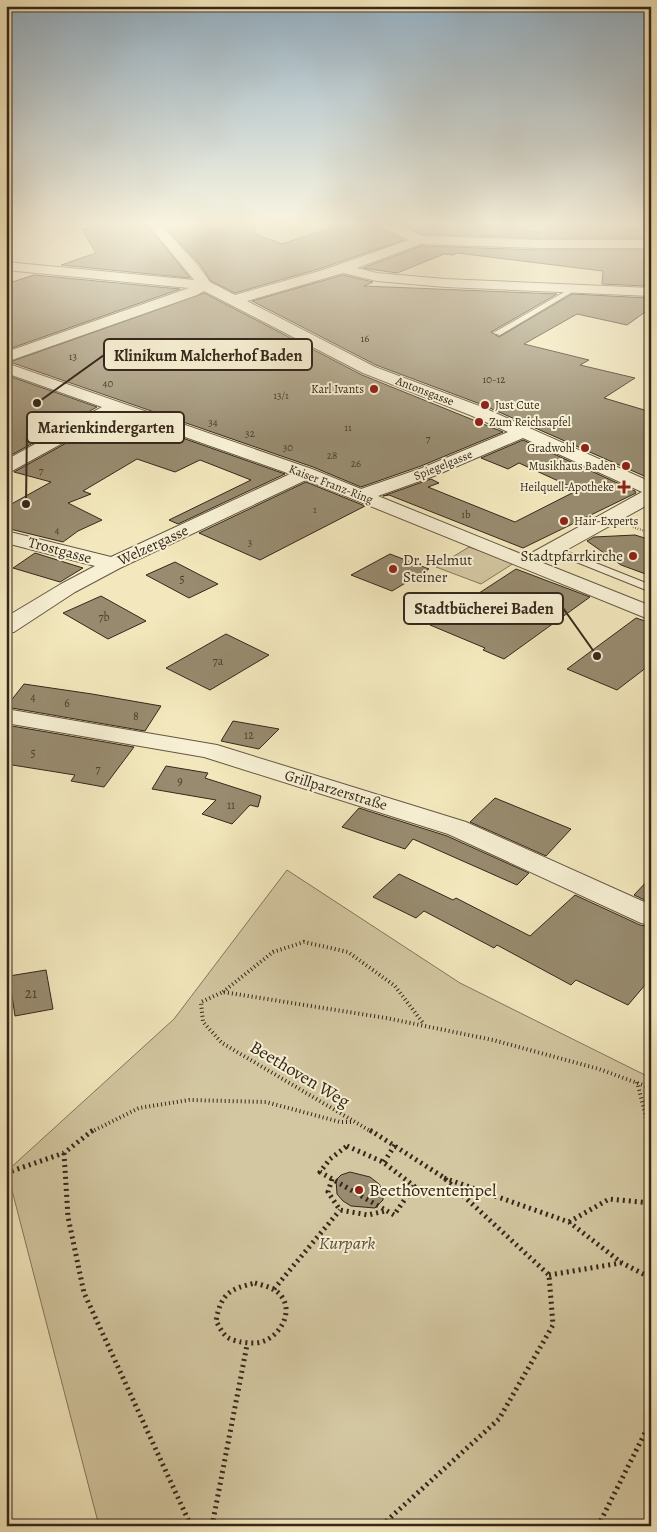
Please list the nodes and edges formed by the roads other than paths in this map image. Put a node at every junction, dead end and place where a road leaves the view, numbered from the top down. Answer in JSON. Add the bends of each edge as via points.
{"nodes":[{"id":1,"x":182,"y":295,"type":"edge"},
{"id":2,"x":225,"y":295,"type":"edge"},
{"id":3,"x":254,"y":295,"type":"edge"},
{"id":4,"x":561,"y":295,"type":"edge"},
{"id":5,"x":234,"y":300,"type":"junction"},
{"id":6,"x":497,"y":333,"type":"dead end"},
{"id":7,"x":6,"y":357,"type":"edge"},
{"id":8,"x":6,"y":368,"type":"edge"},
{"id":9,"x":117,"y":406,"type":"junction"},
{"id":10,"x":523,"y":432,"type":"junction"},
{"id":11,"x":6,"y":467,"type":"edge"},
{"id":12,"x":306,"y":473,"type":"junction"},
{"id":13,"x":651,"y":489,"type":"edge"},
{"id":14,"x":362,"y":495,"type":"junction"},
{"id":15,"x":651,"y":496,"type":"edge"},
{"id":16,"x":6,"y":536,"type":"edge"},
{"id":17,"x":553,"y":549,"type":"junction"},
{"id":18,"x":528,"y":563,"type":"junction"},
{"id":19,"x":113,"y":564,"type":"junction"},
{"id":20,"x":651,"y":589,"type":"edge"},
{"id":21,"x":651,"y":614,"type":"edge"},
{"id":22,"x":6,"y":627,"type":"edge"},
{"id":23,"x":6,"y":716,"type":"edge"},
{"id":24,"x":651,"y":916,"type":"edge"}],
"edges":[{"from":1,"to":7,"type":"street"},
{"from":2,"to":5,"type":"street","name":"Antonsgasse"},
{"from":3,"to":5,"type":"street"},
{"from":4,"to":6,"type":"lane"},
{"from":5,"to":10,"type":"street","name":"Antonsgasse","via":[[362,367],[476,410]]},
{"from":8,"to":9,"type":"street","name":"Kaiser Franz-Ring"},
{"from":9,"to":11,"type":"street"},
{"from":9,"to":12,"type":"street","name":"Kaiser Franz-Ring"},
{"from":10,"to":13,"type":"street","name":"Antonsgasse"},
{"from":10,"to":14,"type":"street","name":"Spiegelgasse","via":[[428,472]]},
{"from":12,"to":14,"type":"street","name":"Kaiser Franz-Ring"},
{"from":12,"to":19,"type":"street","name":"Welzergasse"},
{"from":14,"to":18,"type":"street","name":"Kaiser Franz-Ring"},
{"from":15,"to":17,"type":"street"},
{"from":16,"to":19,"type":"street","name":"Trostgasse"},
{"from":17,"to":18,"type":"street"},
{"from":17,"to":20,"type":"lane"},
{"from":18,"to":21,"type":"street","name":"Kaiser Franz-Ring"},
{"from":19,"to":22,"type":"street","name":"Welzergasse"},
{"from":23,"to":24,"type":"street","name":"Grillparzerstraße","via":[[208,750],[457,828]]}]}
